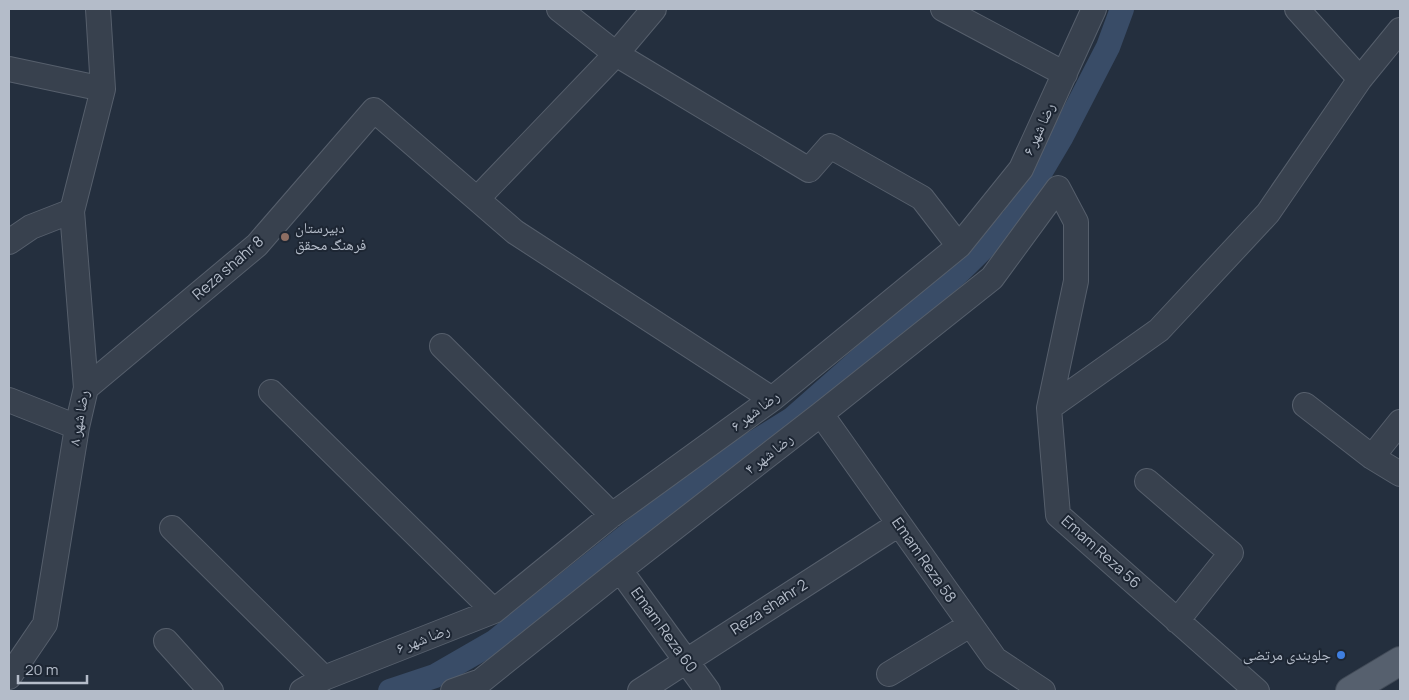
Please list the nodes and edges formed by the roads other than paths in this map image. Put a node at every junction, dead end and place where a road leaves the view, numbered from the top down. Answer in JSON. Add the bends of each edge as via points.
{"nodes":[{"id":1,"x":98,"y":9,"type":"edge"},
{"id":2,"x":559,"y":9,"type":"edge"},
{"id":3,"x":654,"y":9,"type":"edge"},
{"id":4,"x":943,"y":9,"type":"edge"},
{"id":5,"x":1094,"y":9,"type":"edge"},
{"id":6,"x":1297,"y":9,"type":"edge"},
{"id":7,"x":1400,"y":30,"type":"edge"},
{"id":8,"x":616,"y":54,"type":"junction"},
{"id":9,"x":9,"y":69,"type":"edge"},
{"id":10,"x":1065,"y":74,"type":"junction"},
{"id":11,"x":1360,"y":79,"type":"junction"},
{"id":12,"x":103,"y":89,"type":"junction"},
{"id":13,"x":1058,"y":188,"type":"joint"},
{"id":14,"x":478,"y":199,"type":"junction"},
{"id":15,"x":72,"y":211,"type":"junction"},
{"id":16,"x":9,"y":242,"type":"edge"},
{"id":17,"x":959,"y":246,"type":"junction"},
{"id":18,"x":442,"y":346,"type":"dead end"},
{"id":19,"x":86,"y":388,"type":"junction"},
{"id":20,"x":271,"y":392,"type":"dead end"},
{"id":21,"x":772,"y":399,"type":"junction"},
{"id":22,"x":9,"y":400,"type":"edge"},
{"id":23,"x":1305,"y":406,"type":"dead end"},
{"id":24,"x":1049,"y":408,"type":"junction"},
{"id":25,"x":821,"y":414,"type":"junction"},
{"id":26,"x":1400,"y":422,"type":"edge"},
{"id":27,"x":77,"y":427,"type":"junction"},
{"id":28,"x":1372,"y":457,"type":"junction"},
{"id":29,"x":1400,"y":474,"type":"edge"},
{"id":30,"x":1147,"y":481,"type":"dead end"},
{"id":31,"x":612,"y":515,"type":"junction"},
{"id":32,"x":898,"y":524,"type":"junction"},
{"id":33,"x":172,"y":528,"type":"dead end"},
{"id":34,"x":620,"y":570,"type":"junction"},
{"id":35,"x":494,"y":611,"type":"junction"},
{"id":36,"x":1177,"y":621,"type":"junction"},
{"id":37,"x":970,"y":625,"type":"junction"},
{"id":38,"x":166,"y":641,"type":"dead end"},
{"id":39,"x":686,"y":660,"type":"junction"},
{"id":40,"x":1400,"y":661,"type":"edge"},
{"id":41,"x":889,"y":674,"type":"dead end"},
{"id":42,"x":9,"y":677,"type":"edge"},
{"id":43,"x":324,"y":678,"type":"junction"},
{"id":44,"x":483,"y":686,"type":"edge"},
{"id":45,"x":212,"y":691,"type":"edge"},
{"id":46,"x":302,"y":691,"type":"edge"},
{"id":47,"x":453,"y":691,"type":"edge"},
{"id":48,"x":640,"y":691,"type":"edge"},
{"id":49,"x":708,"y":691,"type":"edge"},
{"id":50,"x":1043,"y":691,"type":"edge"},
{"id":51,"x":1257,"y":691,"type":"edge"},
{"id":52,"x":1350,"y":691,"type":"edge"}],
"edges":[{"from":1,"to":12,"type":"street","name":"رضا شهر ۸"},
{"from":2,"to":8,"type":"street"},
{"from":3,"to":8,"type":"street"},
{"from":4,"to":10,"type":"street"},
{"from":5,"to":10,"type":"street","name":"رضا شهر ۶"},
{"from":6,"to":11,"type":"street"},
{"from":7,"to":11,"type":"street"},
{"from":8,"to":14,"type":"street"},
{"from":8,"to":17,"type":"street","via":[[809,170],[830,146],[922,198]]},
{"from":9,"to":12,"type":"street"},
{"from":10,"to":17,"type":"street","name":"رضا شهر ۶","via":[[1021,169]]},
{"from":11,"to":24,"type":"street","via":[[1268,213],[1159,330]]},
{"from":12,"to":15,"type":"street","name":"رضا شهر ۸"},
{"from":13,"to":24,"type":"street","name":"Emam Reza 56","via":[[1076,222],[1076,281]]},
{"from":13,"to":25,"type":"street","name":"رضا شهر ۴","via":[[992,278]]},
{"from":14,"to":19,"type":"street","name":"Reza shahr 8","via":[[374,110],[257,245]]},
{"from":14,"to":21,"type":"street","via":[[515,232]]},
{"from":15,"to":16,"type":"street","via":[[31,227]]},
{"from":15,"to":19,"type":"street","name":"رضا شهر ۸"},
{"from":17,"to":21,"type":"street","name":"رضا شهر ۶"},
{"from":18,"to":31,"type":"street"},
{"from":19,"to":27,"type":"street","name":"رضا شهر ۸"},
{"from":20,"to":35,"type":"street"},
{"from":21,"to":31,"type":"street","name":"رضا شهر ۶"},
{"from":22,"to":27,"type":"street"},
{"from":23,"to":28,"type":"street"},
{"from":24,"to":36,"type":"street","name":"Emam Reza 56","via":[[1058,515]]},
{"from":25,"to":32,"type":"street","name":"Emam Reza 58"},
{"from":25,"to":34,"type":"street","name":"رضا شهر ۴"},
{"from":26,"to":28,"type":"street"},
{"from":27,"to":42,"type":"street","name":"رضا شهر ۸","via":[[45,624]]},
{"from":28,"to":29,"type":"street"},
{"from":30,"to":36,"type":"street","via":[[1231,553]]},
{"from":31,"to":35,"type":"street","name":"رضا شهر ۶"},
{"from":32,"to":37,"type":"street","name":"Emam Reza 58"},
{"from":32,"to":39,"type":"street","name":"Reza shahr 2"},
{"from":33,"to":43,"type":"street"},
{"from":34,"to":39,"type":"street","name":"Emam Reza 60"},
{"from":34,"to":44,"type":"street","name":"رضا شهر ۴"},
{"from":35,"to":43,"type":"street","name":"رضا شهر ۶"},
{"from":36,"to":51,"type":"street","name":"Emam Reza 56"},
{"from":37,"to":41,"type":"street"},
{"from":37,"to":50,"type":"street","name":"Emam Reza 58","via":[[995,659]]},
{"from":38,"to":45,"type":"street"},
{"from":39,"to":48,"type":"street","name":"Reza shahr 2"},
{"from":39,"to":49,"type":"street","name":"Emam Reza 60"},
{"from":40,"to":52,"type":"main road"},
{"from":43,"to":46,"type":"street","name":"رضا شهر ۶"},
{"from":44,"to":47,"type":"street","name":"رضا شهر ۴"}]}
